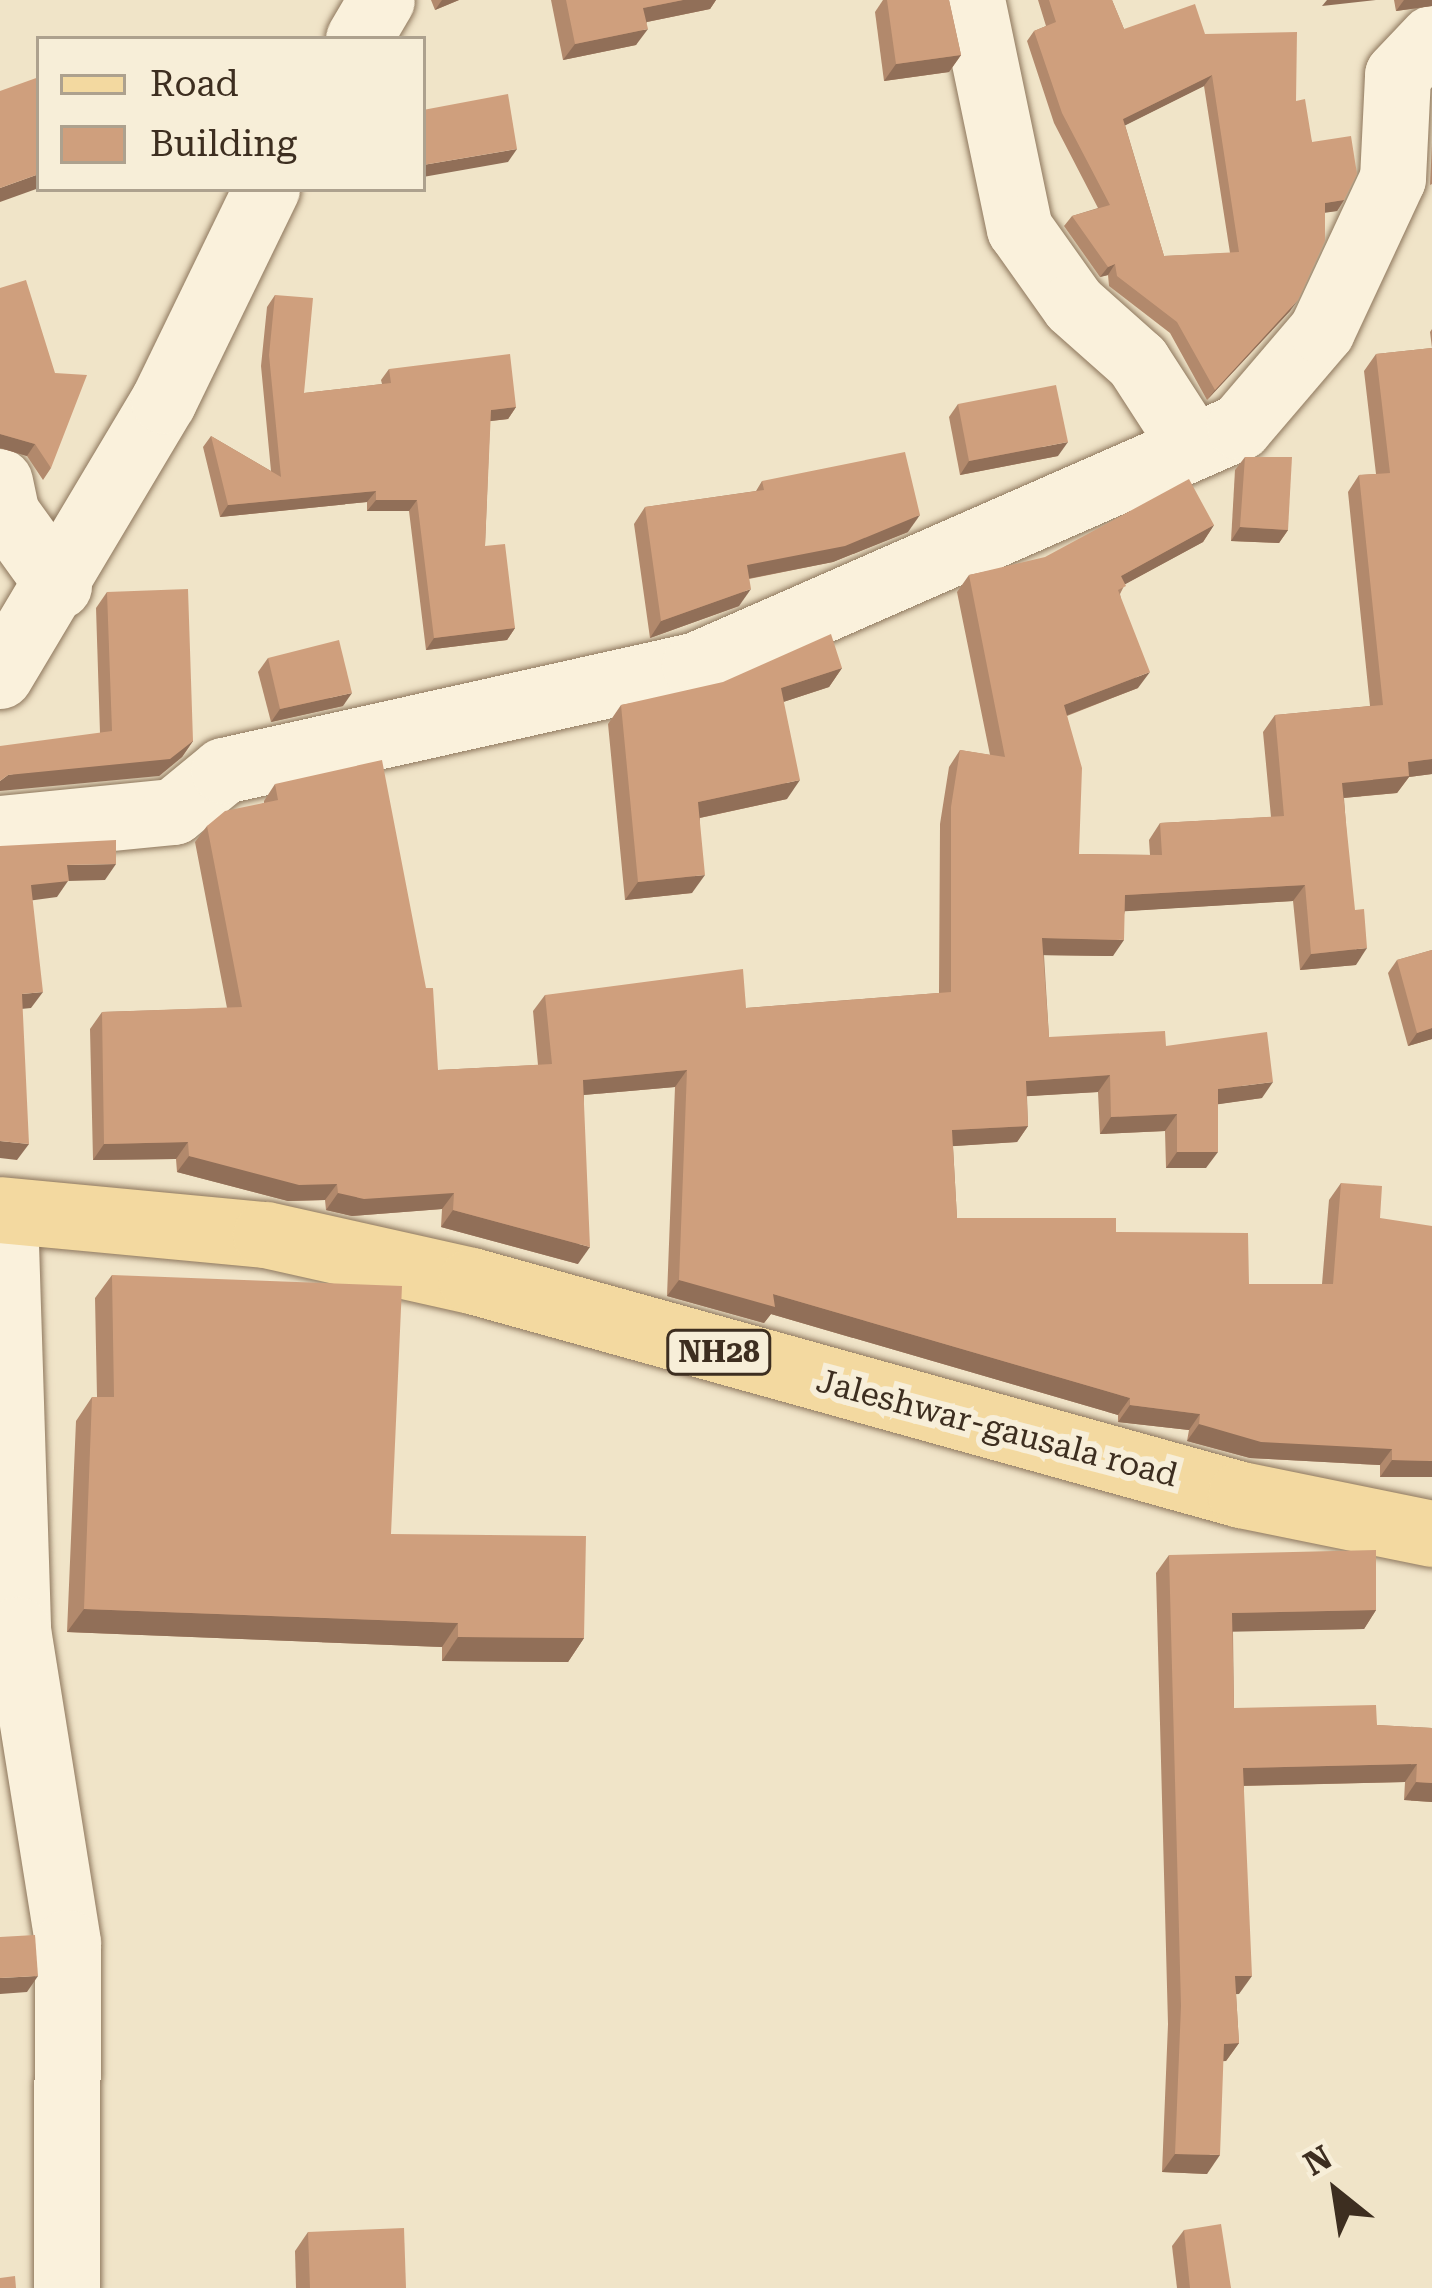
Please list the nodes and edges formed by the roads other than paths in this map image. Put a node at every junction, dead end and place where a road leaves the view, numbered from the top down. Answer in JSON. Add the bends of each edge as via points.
{"nodes":[{"id":1,"x":382,"y":0,"type":"edge"},
{"id":2,"x":972,"y":0,"type":"edge"},
{"id":3,"x":361,"y":36,"type":"edge"},
{"id":4,"x":1432,"y":40,"type":"edge"},
{"id":5,"x":267,"y":192,"type":"edge"},
{"id":6,"x":1191,"y":444,"type":"junction"},
{"id":7,"x":0,"y":482,"type":"edge"},
{"id":8,"x":59,"y":586,"type":"junction"},
{"id":9,"x":0,"y":676,"type":"edge"},
{"id":10,"x":0,"y":830,"type":"edge"},
{"id":11,"x":3,"y":1211,"type":"edge"},
{"id":12,"x":1432,"y":1534,"type":"edge"},
{"id":13,"x":67,"y":2288,"type":"edge"}],
"edges":[{"from":1,"to":3,"type":"street"},
{"from":2,"to":6,"type":"street","via":[[1020,229],[1074,305],[1138,362]]},
{"from":4,"to":6,"type":"street","via":[[1398,75],[1393,179],[1322,331],[1240,427]]},
{"from":5,"to":8,"type":"street","via":[[164,401]]},
{"from":6,"to":10,"type":"street","via":[[1136,476],[695,666],[224,771],[174,812]]},
{"from":7,"to":8,"type":"street","via":[[8,514]]},
{"from":8,"to":9,"type":"street"},
{"from":11,"to":12,"type":"main road","name":"Jaleshwar-gausala road","number":"NH28","via":[[266,1235],[472,1281],[1241,1495]]},
{"from":11,"to":13,"type":"street","via":[[18,1630],[68,1943]]}]}
